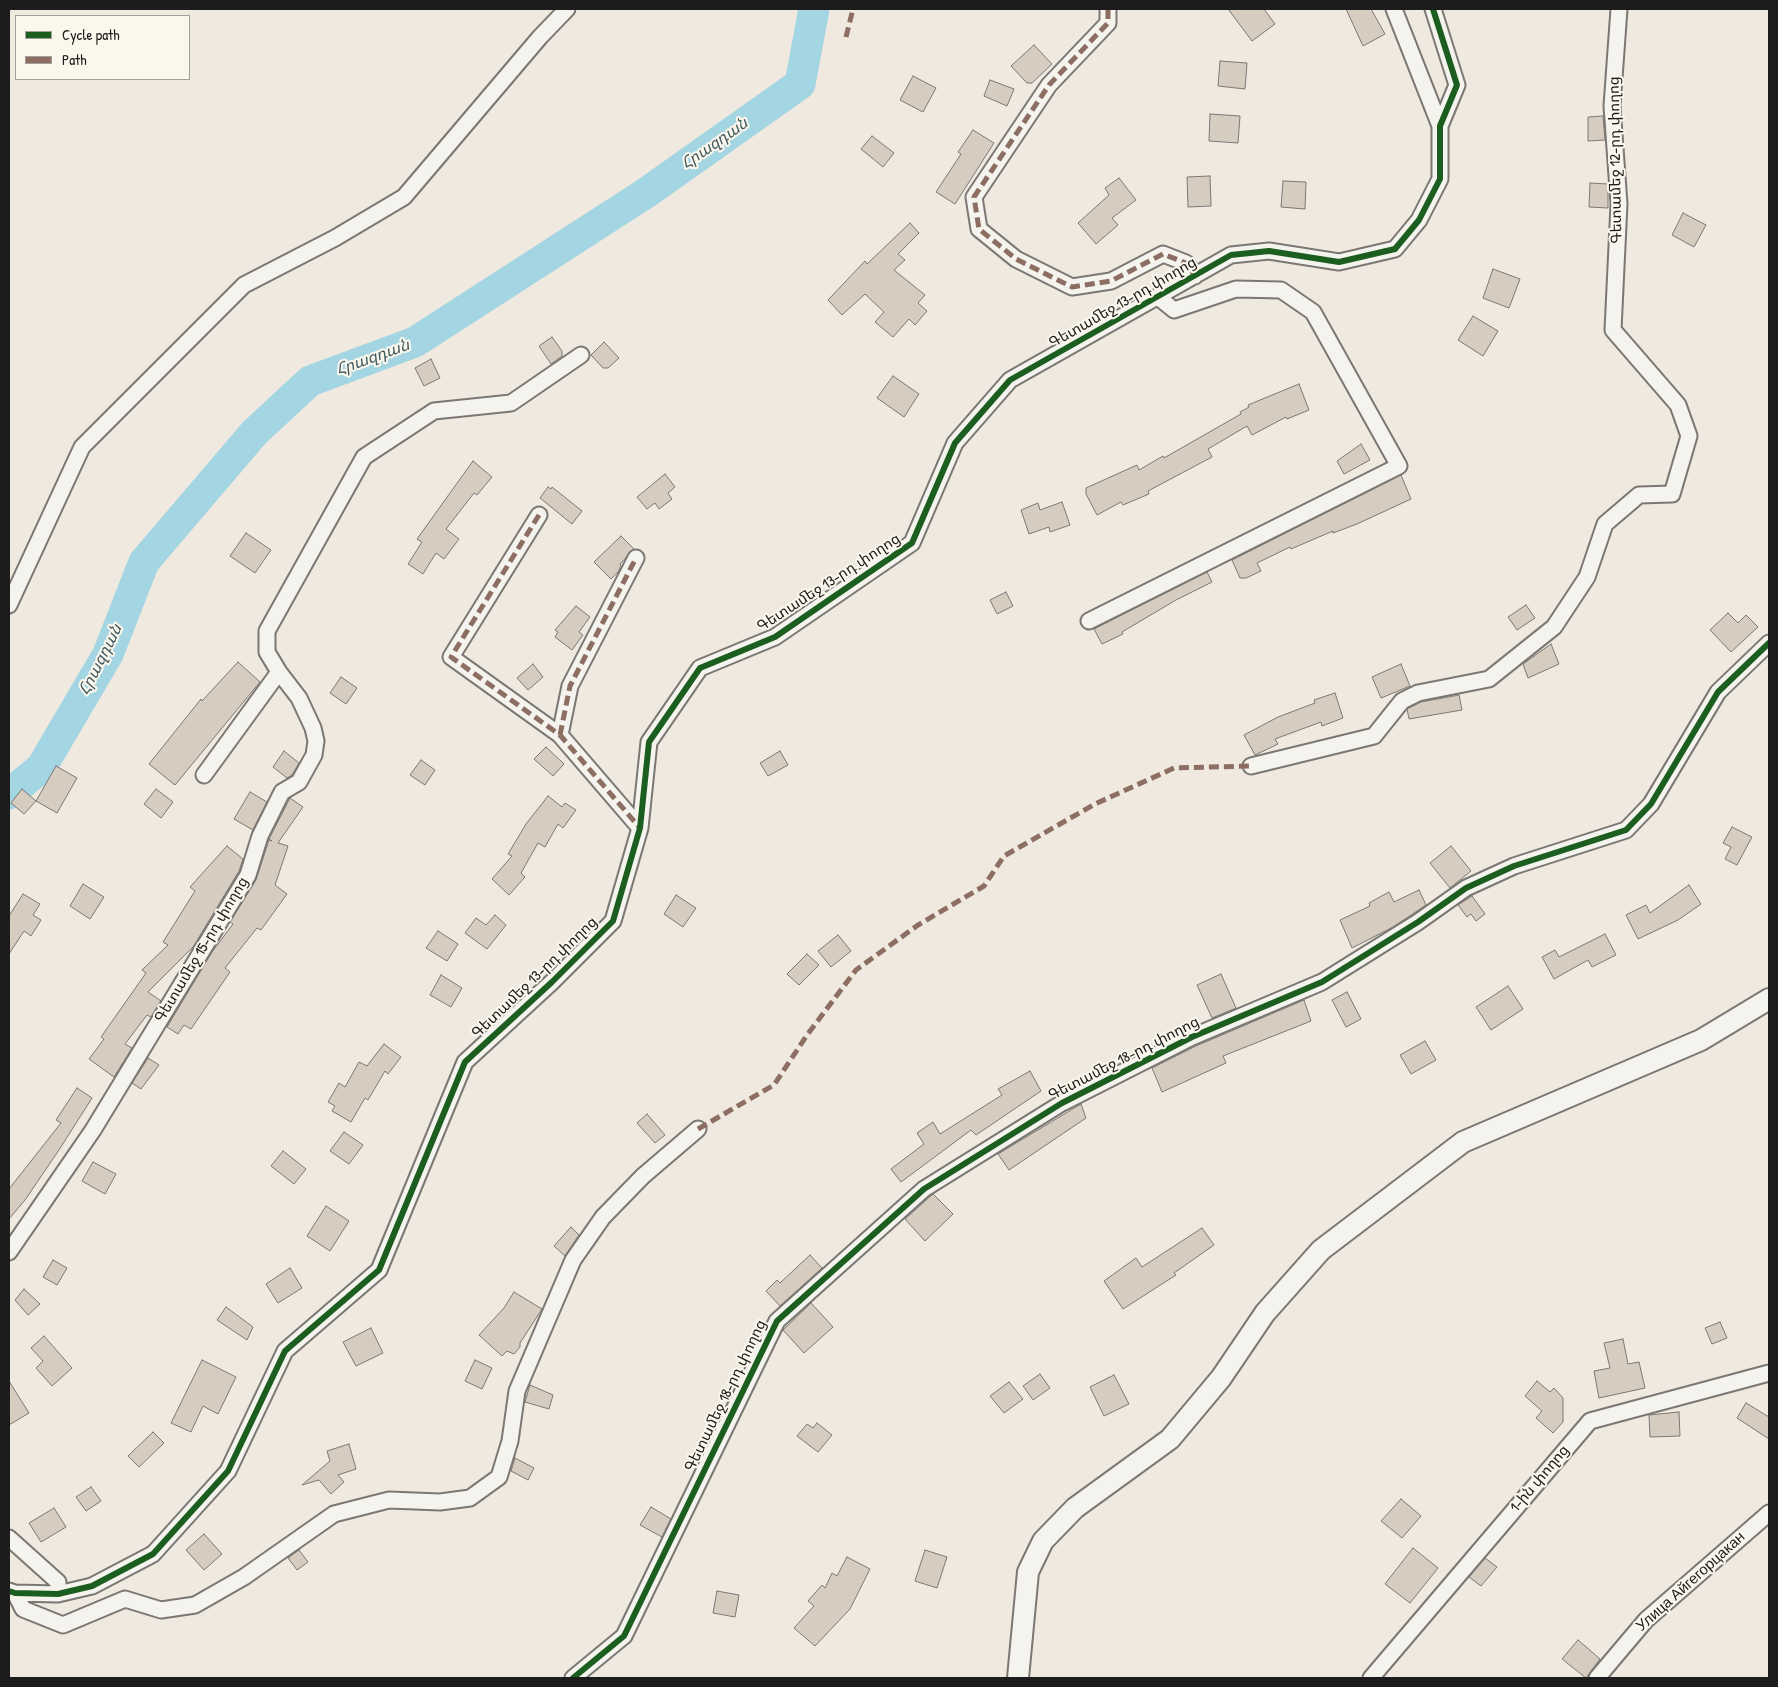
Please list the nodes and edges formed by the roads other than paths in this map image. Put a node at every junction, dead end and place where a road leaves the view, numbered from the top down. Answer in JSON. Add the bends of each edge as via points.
{"nodes":[{"id":1,"x":567,"y":9,"type":"edge"},
{"id":2,"x":1108,"y":9,"type":"edge"},
{"id":3,"x":1394,"y":9,"type":"edge"},
{"id":4,"x":1433,"y":9,"type":"edge"},
{"id":5,"x":1619,"y":9,"type":"edge"},
{"id":6,"x":1440,"y":126,"type":"junction"},
{"id":7,"x":1194,"y":276,"type":"junction"},
{"id":8,"x":1158,"y":297,"type":"junction"},
{"id":9,"x":581,"y":355,"type":"dead end"},
{"id":10,"x":539,"y":515,"type":"dead end"},
{"id":11,"x":636,"y":558,"type":"dead end"},
{"id":12,"x":9,"y":605,"type":"edge"},
{"id":13,"x":1089,"y":621,"type":"dead end"},
{"id":14,"x":1769,"y":643,"type":"edge"},
{"id":15,"x":280,"y":672,"type":"junction"},
{"id":16,"x":560,"y":735,"type":"junction"},
{"id":17,"x":1251,"y":766,"type":"dead end"},
{"id":18,"x":204,"y":775,"type":"dead end"},
{"id":19,"x":640,"y":828,"type":"junction"},
{"id":20,"x":1769,"y":999,"type":"edge"},
{"id":21,"x":698,"y":1129,"type":"dead end"},
{"id":22,"x":9,"y":1252,"type":"edge"},
{"id":23,"x":1769,"y":1373,"type":"edge"},
{"id":24,"x":1769,"y":1512,"type":"edge"},
{"id":25,"x":9,"y":1538,"type":"edge"},
{"id":26,"x":12,"y":1592,"type":"edge"},
{"id":27,"x":58,"y":1594,"type":"junction"},
{"id":28,"x":573,"y":1678,"type":"edge"},
{"id":29,"x":1018,"y":1678,"type":"edge"},
{"id":30,"x":1371,"y":1678,"type":"edge"},
{"id":31,"x":1597,"y":1678,"type":"edge"}],
"edges":[{"from":1,"to":12,"type":"street","via":[[404,197],[335,238],[244,285],[82,447]]},
{"from":2,"to":7,"type":"street","via":[[1108,23],[1049,85],[974,197],[979,229],[1016,259],[1072,287],[1111,281],[1163,254],[1186,263]]},
{"from":3,"to":6,"type":"street"},
{"from":4,"to":6,"type":"street","via":[[1456,84]]},
{"from":5,"to":17,"type":"street","name":"Գետամեջ 12-րդ փողոց","via":[[1612,106],[1619,204],[1613,330],[1678,405],[1689,436],[1672,494],[1639,495],[1605,524],[1587,577],[1554,627],[1489,679],[1418,693],[1402,701],[1374,736]]},
{"from":6,"to":7,"type":"street","name":"Գետամեջ 13-րդ փողոց","via":[[1440,179],[1419,220],[1395,249],[1339,262],[1269,251],[1231,255]]},
{"from":7,"to":8,"type":"street","name":"Գետամեջ 13-րդ փողոց"},
{"from":8,"to":13,"type":"street","via":[[1174,310],[1236,290],[1282,290],[1313,312],[1399,466]]},
{"from":8,"to":19,"type":"street","name":"Գետամեջ 13-րդ փողոց","via":[[1010,380],[955,443],[912,543],[775,637],[700,668],[649,742]]},
{"from":9,"to":15,"type":"street","name":"Գետամեջ 15-րդ փողոց","via":[[511,403],[434,411],[364,457],[267,631],[267,652]]},
{"from":10,"to":16,"type":"street","via":[[451,657]]},
{"from":11,"to":16,"type":"street","via":[[570,686]]},
{"from":14,"to":28,"type":"street","name":"Գետամեջ 18-րդ փողոց","via":[[1718,692],[1651,804],[1626,830],[1514,866],[1466,888],[1322,982],[1192,1037],[1062,1103],[924,1189],[776,1321],[624,1636]]},
{"from":15,"to":18,"type":"street"},
{"from":15,"to":22,"type":"street","name":"Գետամեջ 15-րդ փողոց","via":[[299,698],[312,728],[316,741],[314,755],[298,782],[282,792],[260,836],[248,875],[93,1130]]},
{"from":16,"to":19,"type":"street"},
{"from":19,"to":27,"type":"street","name":"Գետամեջ 13-րդ փողոց","via":[[613,921],[465,1062],[379,1270],[285,1351],[228,1471],[154,1554],[92,1586]]},
{"from":20,"to":29,"type":"street","via":[[1701,1040],[1463,1142],[1321,1250],[1265,1313],[1221,1378],[1170,1439],[1075,1508],[1044,1541],[1028,1572]]},
{"from":21,"to":26,"type":"street","via":[[643,1176],[603,1217],[573,1260],[517,1390],[510,1441],[499,1478],[470,1498],[440,1502],[389,1500],[334,1514],[244,1577],[195,1605],[161,1610],[124,1599],[63,1625],[23,1609]]},
{"from":23,"to":30,"type":"street","name":"1-ին փողոց","via":[[1590,1421]]},
{"from":24,"to":31,"type":"street","name":"Улица Айгегорцакан","via":[[1646,1620]]},
{"from":25,"to":27,"type":"street","via":[[58,1582]]},
{"from":26,"to":27,"type":"street","name":"Գետամեջ 13-րդ փողոց"}]}
